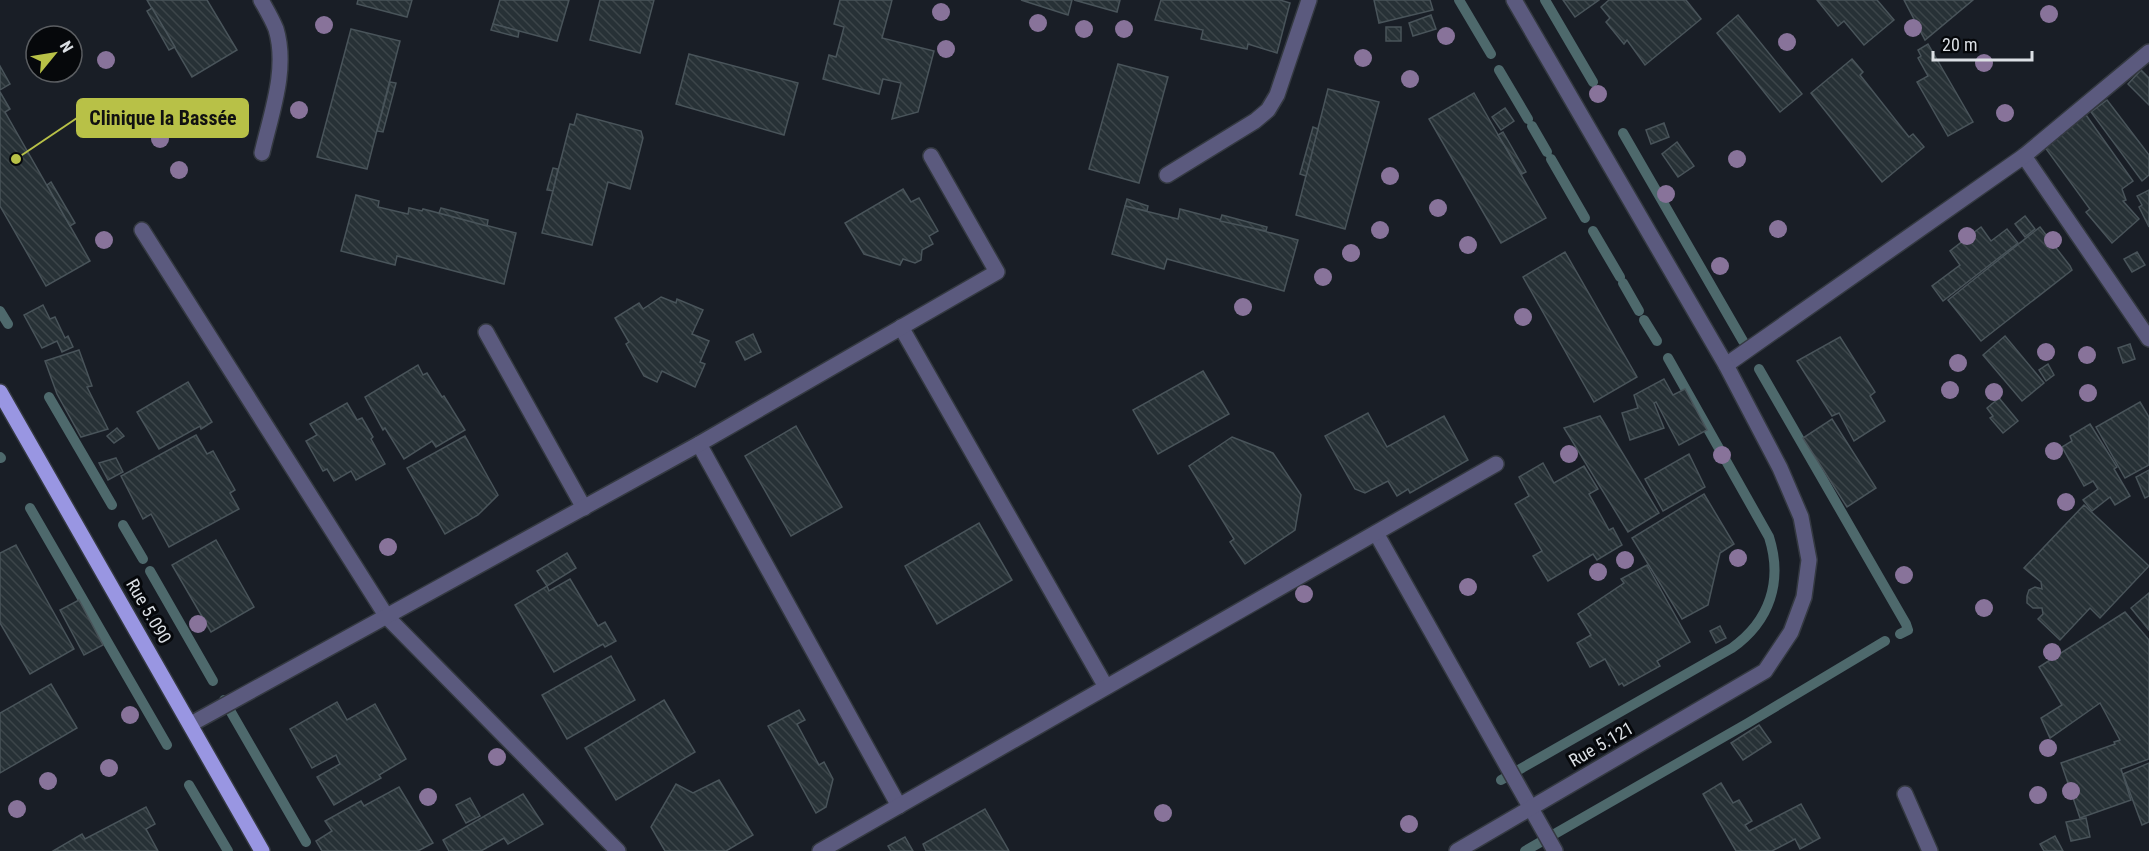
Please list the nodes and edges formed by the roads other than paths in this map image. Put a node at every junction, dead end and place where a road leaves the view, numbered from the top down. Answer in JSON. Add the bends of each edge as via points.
{"nodes":[{"id":1,"x":261,"y":0,"type":"edge"},
{"id":2,"x":1309,"y":0,"type":"edge"},
{"id":3,"x":1514,"y":0,"type":"edge"},
{"id":4,"x":2149,"y":52,"type":"edge"},
{"id":5,"x":262,"y":153,"type":"dead end"},
{"id":6,"x":931,"y":156,"type":"dead end"},
{"id":7,"x":2024,"y":156,"type":"junction"},
{"id":8,"x":1167,"y":175,"type":"dead end"},
{"id":9,"x":142,"y":230,"type":"dead end"},
{"id":10,"x":901,"y":327,"type":"junction"},
{"id":11,"x":486,"y":332,"type":"dead end"},
{"id":12,"x":2149,"y":339,"type":"edge"},
{"id":13,"x":1726,"y":365,"type":"junction"},
{"id":14,"x":0,"y":392,"type":"edge"},
{"id":15,"x":699,"y":444,"type":"junction"},
{"id":16,"x":1496,"y":464,"type":"dead end"},
{"id":17,"x":584,"y":508,"type":"junction"},
{"id":18,"x":1376,"y":533,"type":"junction"},
{"id":19,"x":387,"y":617,"type":"junction"},
{"id":20,"x":1106,"y":687,"type":"junction"},
{"id":21,"x":191,"y":724,"type":"junction"},
{"id":22,"x":1905,"y":794,"type":"dead end"},
{"id":23,"x":898,"y":806,"type":"junction"},
{"id":24,"x":1531,"y":808,"type":"junction"},
{"id":25,"x":262,"y":851,"type":"edge"},
{"id":26,"x":618,"y":851,"type":"edge"},
{"id":27,"x":820,"y":851,"type":"edge"},
{"id":28,"x":1458,"y":851,"type":"edge"},
{"id":29,"x":1555,"y":851,"type":"edge"},
{"id":30,"x":1930,"y":851,"type":"edge"}],
"edges":[{"from":1,"to":5,"type":"street","via":[[275,28],[281,57]]},
{"from":2,"to":8,"type":"street","via":[[1277,95],[1268,110]]},
{"from":3,"to":13,"type":"street"},
{"from":4,"to":7,"type":"street"},
{"from":6,"to":10,"type":"street","via":[[997,272]]},
{"from":7,"to":12,"type":"street"},
{"from":7,"to":13,"type":"street"},
{"from":9,"to":19,"type":"street"},
{"from":10,"to":15,"type":"street"},
{"from":10,"to":20,"type":"street"},
{"from":11,"to":17,"type":"street"},
{"from":13,"to":24,"type":"street","name":"Rue 5.121","via":[[1801,516],[1809,560],[1804,597],[1791,632],[1765,671]]},
{"from":14,"to":21,"type":"main road","name":"Rue 5.090"},
{"from":15,"to":17,"type":"street"},
{"from":15,"to":23,"type":"street"},
{"from":16,"to":18,"type":"street"},
{"from":17,"to":19,"type":"street"},
{"from":18,"to":20,"type":"street"},
{"from":18,"to":24,"type":"street"},
{"from":19,"to":21,"type":"street"},
{"from":19,"to":26,"type":"street"},
{"from":20,"to":23,"type":"street"},
{"from":21,"to":25,"type":"main road","name":"Rue 5.090"},
{"from":22,"to":30,"type":"street"},
{"from":23,"to":27,"type":"street"},
{"from":24,"to":28,"type":"street","name":"Rue 5.121"},
{"from":24,"to":29,"type":"street"}]}
